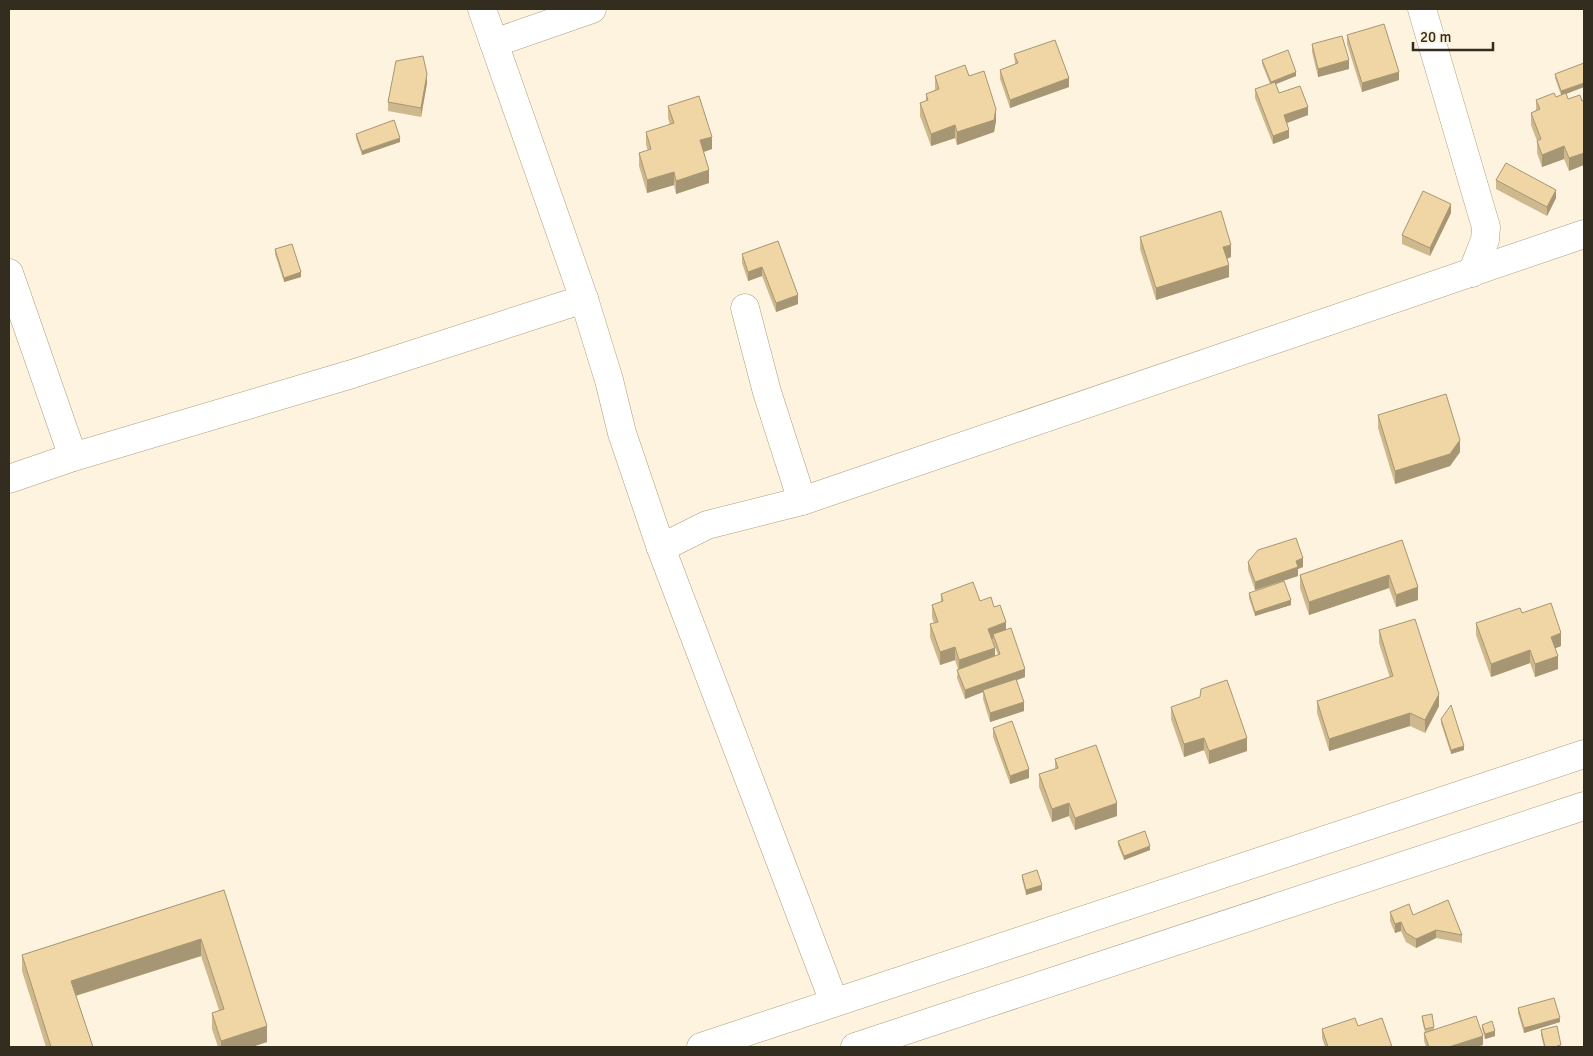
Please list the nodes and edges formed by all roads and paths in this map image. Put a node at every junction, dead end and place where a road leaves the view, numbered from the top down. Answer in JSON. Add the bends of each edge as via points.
{"nodes":[{"id":1,"x":482,"y":9,"type":"edge"},
{"id":2,"x":592,"y":9,"type":"edge"},
{"id":3,"x":1422,"y":9,"type":"edge"},
{"id":4,"x":494,"y":43,"type":"junction"},
{"id":5,"x":1584,"y":234,"type":"edge"},
{"id":6,"x":9,"y":273,"type":"edge"},
{"id":7,"x":1472,"y":273,"type":"junction"},
{"id":8,"x":584,"y":299,"type":"junction"},
{"id":9,"x":745,"y":308,"type":"dead end"},
{"id":10,"x":73,"y":457,"type":"junction"},
{"id":11,"x":9,"y":479,"type":"edge"},
{"id":12,"x":802,"y":501,"type":"junction"},
{"id":13,"x":661,"y":548,"type":"junction"},
{"id":14,"x":1584,"y":754,"type":"edge"},
{"id":15,"x":1584,"y":806,"type":"edge"},
{"id":16,"x":834,"y":1002,"type":"junction"},
{"id":17,"x":701,"y":1047,"type":"edge"},
{"id":18,"x":855,"y":1047,"type":"edge"}],
"edges":[{"from":1,"to":4,"type":"street"},
{"from":2,"to":4,"type":"street"},
{"from":3,"to":7,"type":"street","via":[[1486,227]]},
{"from":4,"to":8,"type":"street"},
{"from":5,"to":7,"type":"street"},
{"from":6,"to":10,"type":"street"},
{"from":7,"to":12,"type":"street"},
{"from":8,"to":10,"type":"street","via":[[342,377]]},
{"from":8,"to":13,"type":"street","via":[[622,433]]},
{"from":9,"to":12,"type":"street"},
{"from":10,"to":11,"type":"street"},
{"from":12,"to":13,"type":"street","via":[[707,526]]},
{"from":13,"to":16,"type":"street"},
{"from":14,"to":16,"type":"street"},
{"from":15,"to":18,"type":"street"},
{"from":16,"to":17,"type":"street"}]}
